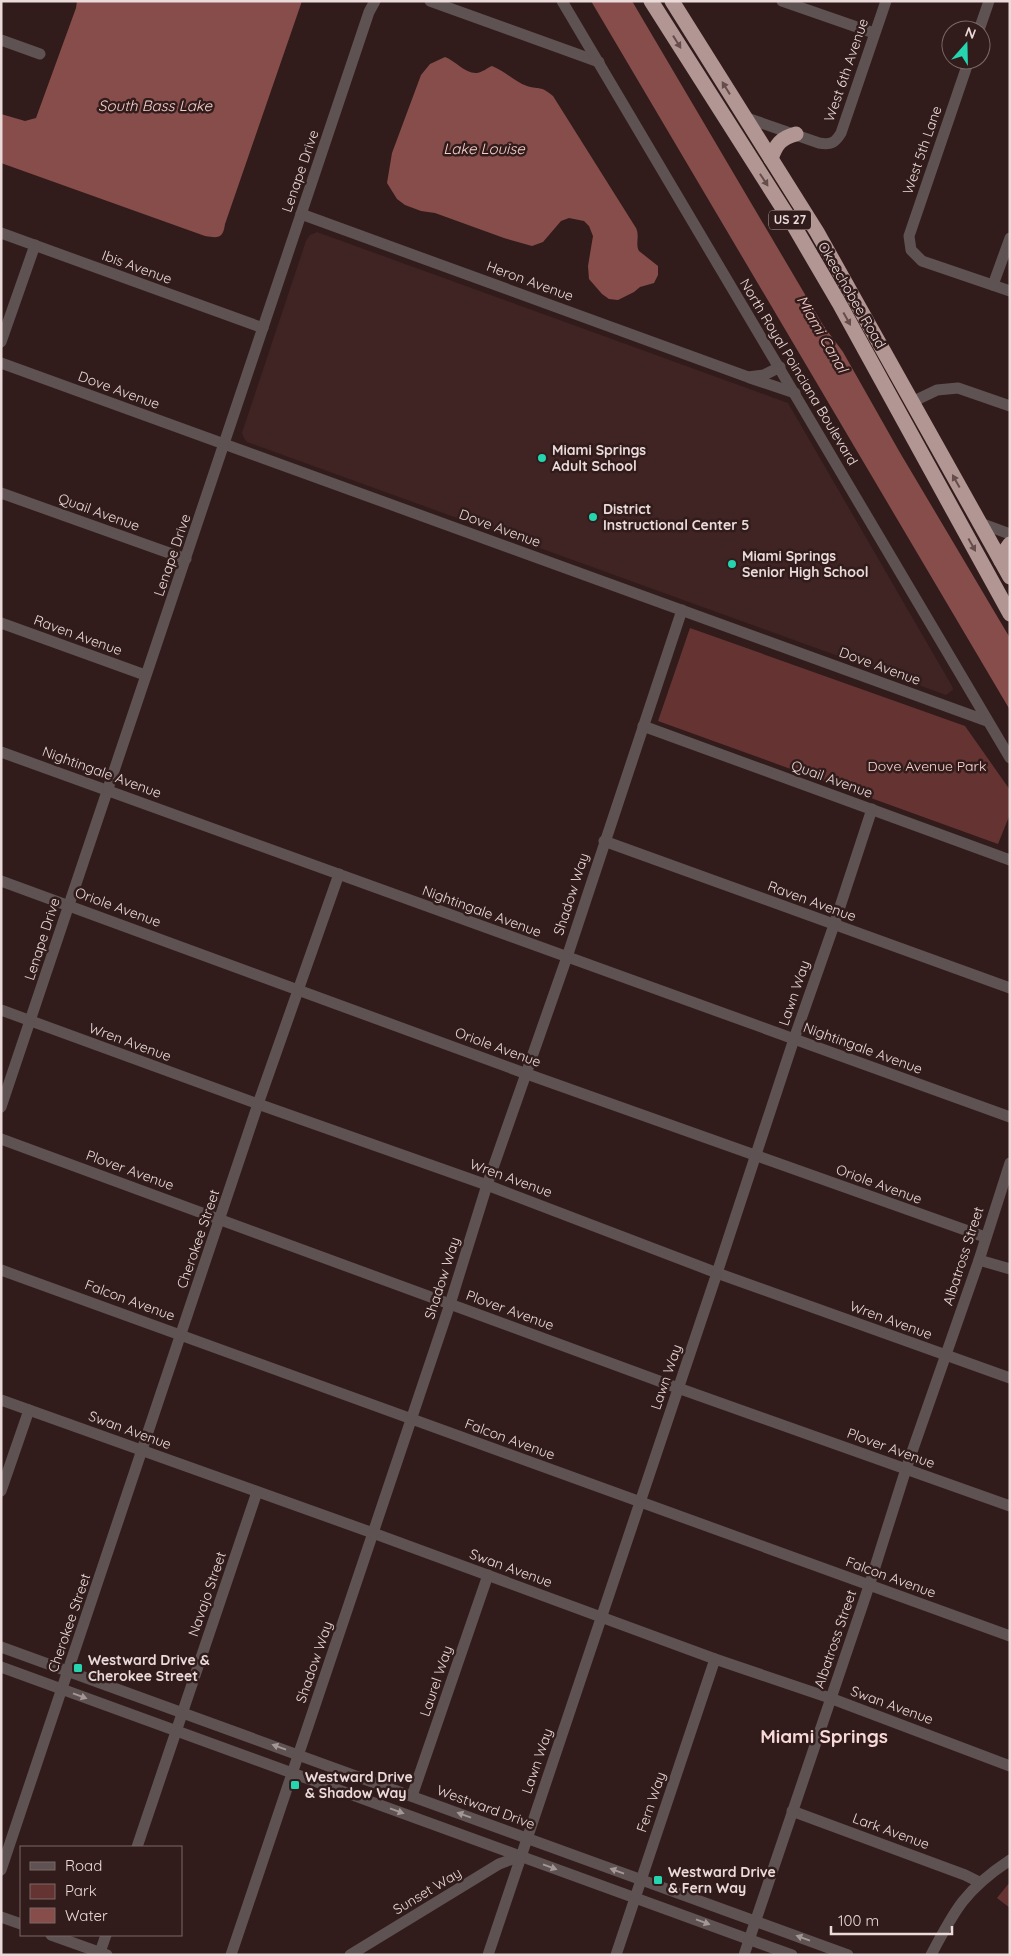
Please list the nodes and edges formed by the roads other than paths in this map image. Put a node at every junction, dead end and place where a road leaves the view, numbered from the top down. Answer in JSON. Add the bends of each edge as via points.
{"nodes":[{"id":1,"x":376,"y":1,"type":"edge"},
{"id":2,"x":430,"y":1,"type":"edge"},
{"id":3,"x":562,"y":1,"type":"edge"},
{"id":4,"x":651,"y":1,"type":"edge"},
{"id":5,"x":672,"y":1,"type":"edge"},
{"id":6,"x":782,"y":1,"type":"edge"},
{"id":7,"x":886,"y":1,"type":"edge"},
{"id":8,"x":989,"y":1,"type":"edge"},
{"id":9,"x":370,"y":6,"type":"edge"},
{"id":10,"x":982,"y":20,"type":"edge"},
{"id":11,"x":874,"y":33,"type":"junction"},
{"id":12,"x":1,"y":40,"type":"edge"},
{"id":13,"x":40,"y":54,"type":"dead end"},
{"id":14,"x":599,"y":62,"type":"junction"},
{"id":15,"x":966,"y":70,"type":"edge"},
{"id":16,"x":711,"y":97,"type":"junction"},
{"id":17,"x":744,"y":117,"type":"junction"},
{"id":18,"x":796,"y":134,"type":"junction"},
{"id":19,"x":771,"y":159,"type":"junction"},
{"id":20,"x":302,"y":214,"type":"junction"},
{"id":21,"x":794,"y":226,"type":"junction"},
{"id":22,"x":817,"y":232,"type":"junction"},
{"id":23,"x":1,"y":233,"type":"edge"},
{"id":24,"x":1010,"y":238,"type":"edge"},
{"id":25,"x":35,"y":245,"type":"junction"},
{"id":26,"x":993,"y":285,"type":"junction"},
{"id":27,"x":1010,"y":291,"type":"edge"},
{"id":28,"x":263,"y":328,"type":"junction"},
{"id":29,"x":1,"y":342,"type":"edge"},
{"id":30,"x":1,"y":364,"type":"edge"},
{"id":31,"x":780,"y":367,"type":"junction"},
{"id":32,"x":748,"y":377,"type":"junction"},
{"id":33,"x":881,"y":380,"type":"junction"},
{"id":34,"x":795,"y":393,"type":"junction"},
{"id":35,"x":912,"y":402,"type":"junction"},
{"id":36,"x":1010,"y":406,"type":"edge"},
{"id":37,"x":225,"y":444,"type":"junction"},
{"id":38,"x":1,"y":493,"type":"edge"},
{"id":39,"x":949,"y":503,"type":"junction"},
{"id":40,"x":980,"y":523,"type":"junction"},
{"id":41,"x":1010,"y":534,"type":"edge"},
{"id":42,"x":1010,"y":544,"type":"edge"},
{"id":43,"x":186,"y":559,"type":"junction"},
{"id":44,"x":1001,"y":561,"type":"junction"},
{"id":45,"x":1010,"y":577,"type":"edge"},
{"id":46,"x":682,"y":610,"type":"junction"},
{"id":47,"x":1010,"y":614,"type":"edge"},
{"id":48,"x":1,"y":623,"type":"edge"},
{"id":49,"x":145,"y":675,"type":"junction"},
{"id":50,"x":987,"y":721,"type":"junction"},
{"id":51,"x":643,"y":726,"type":"junction"},
{"id":52,"x":1,"y":752,"type":"edge"},
{"id":53,"x":1010,"y":758,"type":"edge"},
{"id":54,"x":108,"y":790,"type":"junction"},
{"id":55,"x":872,"y":810,"type":"junction"},
{"id":56,"x":604,"y":841,"type":"junction"},
{"id":57,"x":1010,"y":860,"type":"edge"},
{"id":58,"x":339,"y":874,"type":"junction"},
{"id":59,"x":1,"y":881,"type":"edge"},
{"id":60,"x":69,"y":906,"type":"junction"},
{"id":61,"x":834,"y":925,"type":"junction"},
{"id":62,"x":567,"y":958,"type":"junction"},
{"id":63,"x":1010,"y":988,"type":"edge"},
{"id":64,"x":298,"y":990,"type":"junction"},
{"id":65,"x":1,"y":1010,"type":"edge"},
{"id":66,"x":31,"y":1021,"type":"junction"},
{"id":67,"x":794,"y":1039,"type":"junction"},
{"id":68,"x":527,"y":1074,"type":"junction"},
{"id":69,"x":258,"y":1104,"type":"junction"},
{"id":70,"x":1,"y":1108,"type":"edge"},
{"id":71,"x":1010,"y":1117,"type":"edge"},
{"id":72,"x":1,"y":1139,"type":"edge"},
{"id":73,"x":756,"y":1156,"type":"junction"},
{"id":74,"x":1010,"y":1163,"type":"edge"},
{"id":75,"x":487,"y":1185,"type":"junction"},
{"id":76,"x":220,"y":1219,"type":"junction"},
{"id":77,"x":986,"y":1237,"type":"junction"},
{"id":78,"x":979,"y":1260,"type":"junction"},
{"id":79,"x":1010,"y":1269,"type":"edge"},
{"id":80,"x":1,"y":1270,"type":"edge"},
{"id":81,"x":718,"y":1273,"type":"junction"},
{"id":82,"x":450,"y":1304,"type":"junction"},
{"id":83,"x":182,"y":1334,"type":"junction"},
{"id":84,"x":946,"y":1355,"type":"junction"},
{"id":85,"x":1010,"y":1378,"type":"edge"},
{"id":86,"x":678,"y":1388,"type":"junction"},
{"id":87,"x":1,"y":1400,"type":"edge"},
{"id":88,"x":29,"y":1410,"type":"junction"},
{"id":89,"x":411,"y":1420,"type":"junction"},
{"id":90,"x":143,"y":1450,"type":"junction"},
{"id":91,"x":906,"y":1469,"type":"junction"},
{"id":92,"x":1,"y":1491,"type":"edge"},
{"id":93,"x":257,"y":1492,"type":"junction"},
{"id":94,"x":640,"y":1501,"type":"junction"},
{"id":95,"x":1010,"y":1506,"type":"edge"},
{"id":96,"x":374,"y":1533,"type":"junction"},
{"id":97,"x":488,"y":1575,"type":"junction"},
{"id":98,"x":869,"y":1586,"type":"junction"},
{"id":99,"x":601,"y":1617,"type":"junction"},
{"id":100,"x":1010,"y":1636,"type":"edge"},
{"id":101,"x":1,"y":1647,"type":"edge"},
{"id":102,"x":715,"y":1659,"type":"junction"},
{"id":103,"x":1,"y":1667,"type":"edge"},
{"id":104,"x":68,"y":1671,"type":"junction"},
{"id":105,"x":62,"y":1689,"type":"junction"},
{"id":106,"x":830,"y":1698,"type":"junction"},
{"id":107,"x":183,"y":1713,"type":"junction"},
{"id":108,"x":177,"y":1731,"type":"junction"},
{"id":109,"x":298,"y":1754,"type":"junction"},
{"id":110,"x":1010,"y":1766,"type":"edge"},
{"id":111,"x":292,"y":1773,"type":"junction"},
{"id":112,"x":412,"y":1796,"type":"junction"},
{"id":113,"x":792,"y":1811,"type":"junction"},
{"id":114,"x":527,"y":1838,"type":"junction"},
{"id":115,"x":136,"y":1846,"type":"edge"},
{"id":116,"x":521,"y":1856,"type":"junction"},
{"id":117,"x":1010,"y":1860,"type":"edge"},
{"id":118,"x":1,"y":1870,"type":"edge"},
{"id":119,"x":641,"y":1880,"type":"junction"},
{"id":120,"x":979,"y":1882,"type":"junction"},
{"id":121,"x":635,"y":1898,"type":"junction"},
{"id":122,"x":1,"y":1916,"type":"edge"},
{"id":123,"x":754,"y":1920,"type":"junction"},
{"id":124,"x":20,"y":1924,"type":"edge"},
{"id":125,"x":54,"y":1936,"type":"edge"},
{"id":126,"x":106,"y":1936,"type":"edge"},
{"id":127,"x":749,"y":1939,"type":"junction"},
{"id":128,"x":102,"y":1954,"type":"edge"},
{"id":129,"x":231,"y":1955,"type":"edge"},
{"id":130,"x":350,"y":1955,"type":"edge"},
{"id":131,"x":488,"y":1955,"type":"edge"},
{"id":132,"x":616,"y":1955,"type":"edge"},
{"id":133,"x":744,"y":1955,"type":"edge"},
{"id":134,"x":792,"y":1955,"type":"edge"},
{"id":135,"x":848,"y":1955,"type":"edge"},
{"id":136,"x":931,"y":1955,"type":"edge"}],
"edges":[{"from":1,"to":9,"type":"street","name":"Lenape Drive"},
{"from":2,"to":14,"type":"street"},
{"from":3,"to":14,"type":"street","name":"North Royal Poinciana Boulevard"},
{"from":4,"to":16,"type":"highway","name":"Okeechobee Road","number":"US 27","one_way":true},
{"from":17,"to":5,"type":"highway","name":"Okeechobee Road","number":"US 27","one_way":true},
{"from":6,"to":11,"type":"street"},
{"from":7,"to":11,"type":"street","name":"West 6th Avenue"},
{"from":8,"to":10,"type":"street"},
{"from":9,"to":20,"type":"street","name":"Lenape Drive"},
{"from":11,"to":18,"type":"street","name":"West 6th Avenue","via":[[836,141],[829,145]]},
{"from":12,"to":13,"type":"street"},
{"from":14,"to":31,"type":"street","name":"North Royal Poinciana Boulevard"},
{"from":15,"to":26,"type":"street","name":"West 5th Lane","via":[[909,236],[911,250],[922,260]]},
{"from":16,"to":17,"type":"highway"},
{"from":16,"to":21,"type":"highway","name":"Okeechobee Road","number":"US 27","one_way":true},
{"from":17,"to":18,"type":"street"},
{"from":17,"to":19,"type":"highway","name":"Okeechobee Road","number":"US 27"},
{"from":18,"to":19,"type":"highway","via":[[779,142]]},
{"from":19,"to":22,"type":"highway","name":"Okeechobee Road","number":"US 27"},
{"from":20,"to":28,"type":"street","name":"Lenape Drive"},
{"from":20,"to":32,"type":"street","name":"Heron Avenue"},
{"from":21,"to":22,"type":"highway","via":[[805,225]]},
{"from":21,"to":33,"type":"highway","name":"Okeechobee Road","number":"US 27","one_way":true},
{"from":22,"to":35,"type":"highway","name":"Okeechobee Road","number":"US 27"},
{"from":23,"to":25,"type":"street","name":"Ibis Avenue"},
{"from":24,"to":26,"type":"street"},
{"from":25,"to":28,"type":"street","name":"Ibis Avenue"},
{"from":25,"to":29,"type":"street"},
{"from":26,"to":27,"type":"street"},
{"from":28,"to":37,"type":"street","name":"Lenape Drive"},
{"from":30,"to":37,"type":"street","name":"Dove Avenue"},
{"from":31,"to":32,"type":"street","via":[[764,375]]},
{"from":31,"to":34,"type":"street","name":"North Royal Poinciana Boulevard"},
{"from":32,"to":34,"type":"street","name":"Heron Avenue"},
{"from":33,"to":35,"type":"highway"},
{"from":33,"to":39,"type":"highway","name":"Okeechobee Road","number":"US 27"},
{"from":34,"to":50,"type":"street","name":"North Royal Poinciana Boulevard"},
{"from":35,"to":36,"type":"street","via":[[938,390],[958,388]]},
{"from":40,"to":35,"type":"highway","name":"Okeechobee Road","number":"US 27","one_way":true},
{"from":37,"to":43,"type":"street","name":"Lenape Drive"},
{"from":37,"to":46,"type":"street","name":"Dove Avenue"},
{"from":38,"to":43,"type":"street","name":"Quail Avenue"},
{"from":39,"to":40,"type":"highway","via":[[967,518]]},
{"from":39,"to":47,"type":"highway","name":"Okeechobee Road","number":"US 27","one_way":true},
{"from":40,"to":41,"type":"street"},
{"from":40,"to":44,"type":"highway","name":"Okeechobee Road","number":"US 27"},
{"from":42,"to":44,"type":"highway"},
{"from":43,"to":49,"type":"street","name":"Lenape Drive"},
{"from":44,"to":45,"type":"highway","name":"Okeechobee Road","number":"US 27"},
{"from":46,"to":50,"type":"street","name":"Dove Avenue"},
{"from":46,"to":51,"type":"street","name":"Shadow Way"},
{"from":48,"to":49,"type":"street","name":"Raven Avenue"},
{"from":49,"to":54,"type":"street","name":"Lenape Drive"},
{"from":50,"to":53,"type":"street","name":"North Royal Poinciana Boulevard"},
{"from":51,"to":55,"type":"street","name":"Quail Avenue"},
{"from":51,"to":56,"type":"street","name":"Shadow Way"},
{"from":52,"to":54,"type":"street","name":"Nightingale Avenue"},
{"from":54,"to":58,"type":"street","name":"Nightingale Avenue"},
{"from":54,"to":60,"type":"street","name":"Lenape Drive"},
{"from":55,"to":57,"type":"street","name":"Quail Avenue"},
{"from":55,"to":61,"type":"street","name":"Lawn Way"},
{"from":56,"to":61,"type":"street","name":"Raven Avenue"},
{"from":56,"to":62,"type":"street","name":"Shadow Way"},
{"from":58,"to":62,"type":"street","name":"Nightingale Avenue"},
{"from":58,"to":64,"type":"street","name":"Cherokee Street"},
{"from":59,"to":60,"type":"street","name":"Oriole Avenue"},
{"from":60,"to":64,"type":"street","name":"Oriole Avenue"},
{"from":60,"to":66,"type":"street","name":"Lenape Drive"},
{"from":61,"to":63,"type":"street","name":"Raven Avenue"},
{"from":61,"to":67,"type":"street","name":"Lawn Way"},
{"from":62,"to":67,"type":"street","name":"Nightingale Avenue"},
{"from":62,"to":68,"type":"street","name":"Shadow Way"},
{"from":64,"to":68,"type":"street","name":"Oriole Avenue"},
{"from":64,"to":69,"type":"street","name":"Cherokee Street"},
{"from":65,"to":66,"type":"street","name":"Wren Avenue"},
{"from":66,"to":69,"type":"street","name":"Wren Avenue"},
{"from":66,"to":70,"type":"street","name":"Lenape Drive"},
{"from":67,"to":71,"type":"street","name":"Nightingale Avenue"},
{"from":67,"to":73,"type":"street","name":"Lawn Way"},
{"from":68,"to":73,"type":"street","name":"Oriole Avenue"},
{"from":68,"to":75,"type":"street","name":"Shadow Way"},
{"from":69,"to":75,"type":"street","name":"Wren Avenue"},
{"from":69,"to":76,"type":"street","name":"Cherokee Street"},
{"from":72,"to":76,"type":"street","name":"Plover Avenue"},
{"from":73,"to":77,"type":"street","name":"Oriole Avenue"},
{"from":73,"to":81,"type":"street","name":"Lawn Way"},
{"from":74,"to":77,"type":"street","name":"Albatross Street"},
{"from":75,"to":81,"type":"street","name":"Wren Avenue"},
{"from":75,"to":82,"type":"street","name":"Shadow Way"},
{"from":76,"to":82,"type":"street","name":"Plover Avenue"},
{"from":76,"to":83,"type":"street","name":"Cherokee Street"},
{"from":77,"to":78,"type":"street","name":"Albatross Street"},
{"from":78,"to":79,"type":"street"},
{"from":78,"to":84,"type":"street","name":"Albatross Street"},
{"from":80,"to":83,"type":"street","name":"Falcon Avenue"},
{"from":81,"to":84,"type":"street","name":"Wren Avenue"},
{"from":81,"to":86,"type":"street","name":"Lawn Way"},
{"from":82,"to":86,"type":"street","name":"Plover Avenue"},
{"from":82,"to":89,"type":"street","name":"Shadow Way"},
{"from":83,"to":89,"type":"street","name":"Falcon Avenue"},
{"from":83,"to":90,"type":"street","name":"Cherokee Street"},
{"from":84,"to":85,"type":"street","name":"Wren Avenue"},
{"from":84,"to":91,"type":"street","name":"Albatross Street"},
{"from":86,"to":91,"type":"street","name":"Plover Avenue"},
{"from":86,"to":94,"type":"street","name":"Lawn Way"},
{"from":87,"to":88,"type":"street","name":"Swan Avenue"},
{"from":88,"to":90,"type":"street","name":"Swan Avenue"},
{"from":88,"to":92,"type":"street"},
{"from":89,"to":94,"type":"street","name":"Falcon Avenue"},
{"from":89,"to":96,"type":"street","name":"Shadow Way"},
{"from":90,"to":93,"type":"street","name":"Swan Avenue"},
{"from":90,"to":104,"type":"street","name":"Cherokee Street"},
{"from":91,"to":95,"type":"street","name":"Plover Avenue"},
{"from":91,"to":98,"type":"street","name":"Albatross Street"},
{"from":93,"to":96,"type":"street","name":"Swan Avenue"},
{"from":93,"to":107,"type":"street","name":"Navajo Street"},
{"from":94,"to":98,"type":"street","name":"Falcon Avenue"},
{"from":94,"to":99,"type":"street","name":"Lawn Way"},
{"from":96,"to":97,"type":"street","name":"Swan Avenue"},
{"from":96,"to":109,"type":"street","name":"Shadow Way"},
{"from":97,"to":99,"type":"street","name":"Swan Avenue"},
{"from":97,"to":112,"type":"street","name":"Laurel Way"},
{"from":98,"to":100,"type":"street","name":"Falcon Avenue"},
{"from":98,"to":106,"type":"street","name":"Albatross Street"},
{"from":99,"to":102,"type":"street","name":"Swan Avenue"},
{"from":99,"to":114,"type":"street","name":"Lawn Way"},
{"from":101,"to":104,"type":"street","name":"Westward Drive"},
{"from":102,"to":106,"type":"street","name":"Swan Avenue"},
{"from":102,"to":119,"type":"street","name":"Fern Way"},
{"from":103,"to":105,"type":"street"},
{"from":104,"to":105,"type":"street","name":"Cherokee Street"},
{"from":104,"to":107,"type":"street","name":"Westward Drive"},
{"from":105,"to":108,"type":"street","one_way":true},
{"from":105,"to":118,"type":"street","name":"Cherokee Street"},
{"from":106,"to":110,"type":"street","name":"Swan Avenue"},
{"from":106,"to":113,"type":"street","name":"Albatross Street"},
{"from":107,"to":108,"type":"street","name":"Navajo Street"},
{"from":109,"to":107,"type":"street","name":"Westward Drive","one_way":true},
{"from":108,"to":111,"type":"street"},
{"from":108,"to":115,"type":"street","name":"Navajo Street"},
{"from":109,"to":111,"type":"street","name":"Shadow Way"},
{"from":109,"to":112,"type":"street","name":"Westward Drive"},
{"from":111,"to":116,"type":"street","one_way":true},
{"from":111,"to":129,"type":"street","name":"Shadow Way"},
{"from":114,"to":112,"type":"street","name":"Westward Drive","one_way":true},
{"from":113,"to":120,"type":"street","name":"Lark Avenue","via":[[965,1874]]},
{"from":113,"to":123,"type":"street","name":"Albatross Street"},
{"from":114,"to":116,"type":"street","name":"Lawn Way"},
{"from":119,"to":114,"type":"street","name":"Westward Drive","one_way":true},
{"from":116,"to":121,"type":"street","one_way":true},
{"from":116,"to":130,"type":"street","name":"Sunset Way","via":[[499,1864]]},
{"from":116,"to":131,"type":"street","name":"Lawn Way"},
{"from":117,"to":120,"type":"street"},
{"from":119,"to":121,"type":"street","name":"Fern Way"},
{"from":119,"to":123,"type":"street","name":"Westward Drive"},
{"from":120,"to":136,"type":"street","via":[[953,1914]]},
{"from":121,"to":127,"type":"street","one_way":true},
{"from":121,"to":132,"type":"street","name":"Fern Way"},
{"from":122,"to":124,"type":"street"},
{"from":123,"to":127,"type":"street","name":"Albatross Street"},
{"from":135,"to":123,"type":"street","name":"Westward Drive","one_way":true},
{"from":125,"to":128,"type":"street"},
{"from":126,"to":128,"type":"street"},
{"from":127,"to":133,"type":"street","name":"Albatross Street"},
{"from":127,"to":134,"type":"street"}]}
